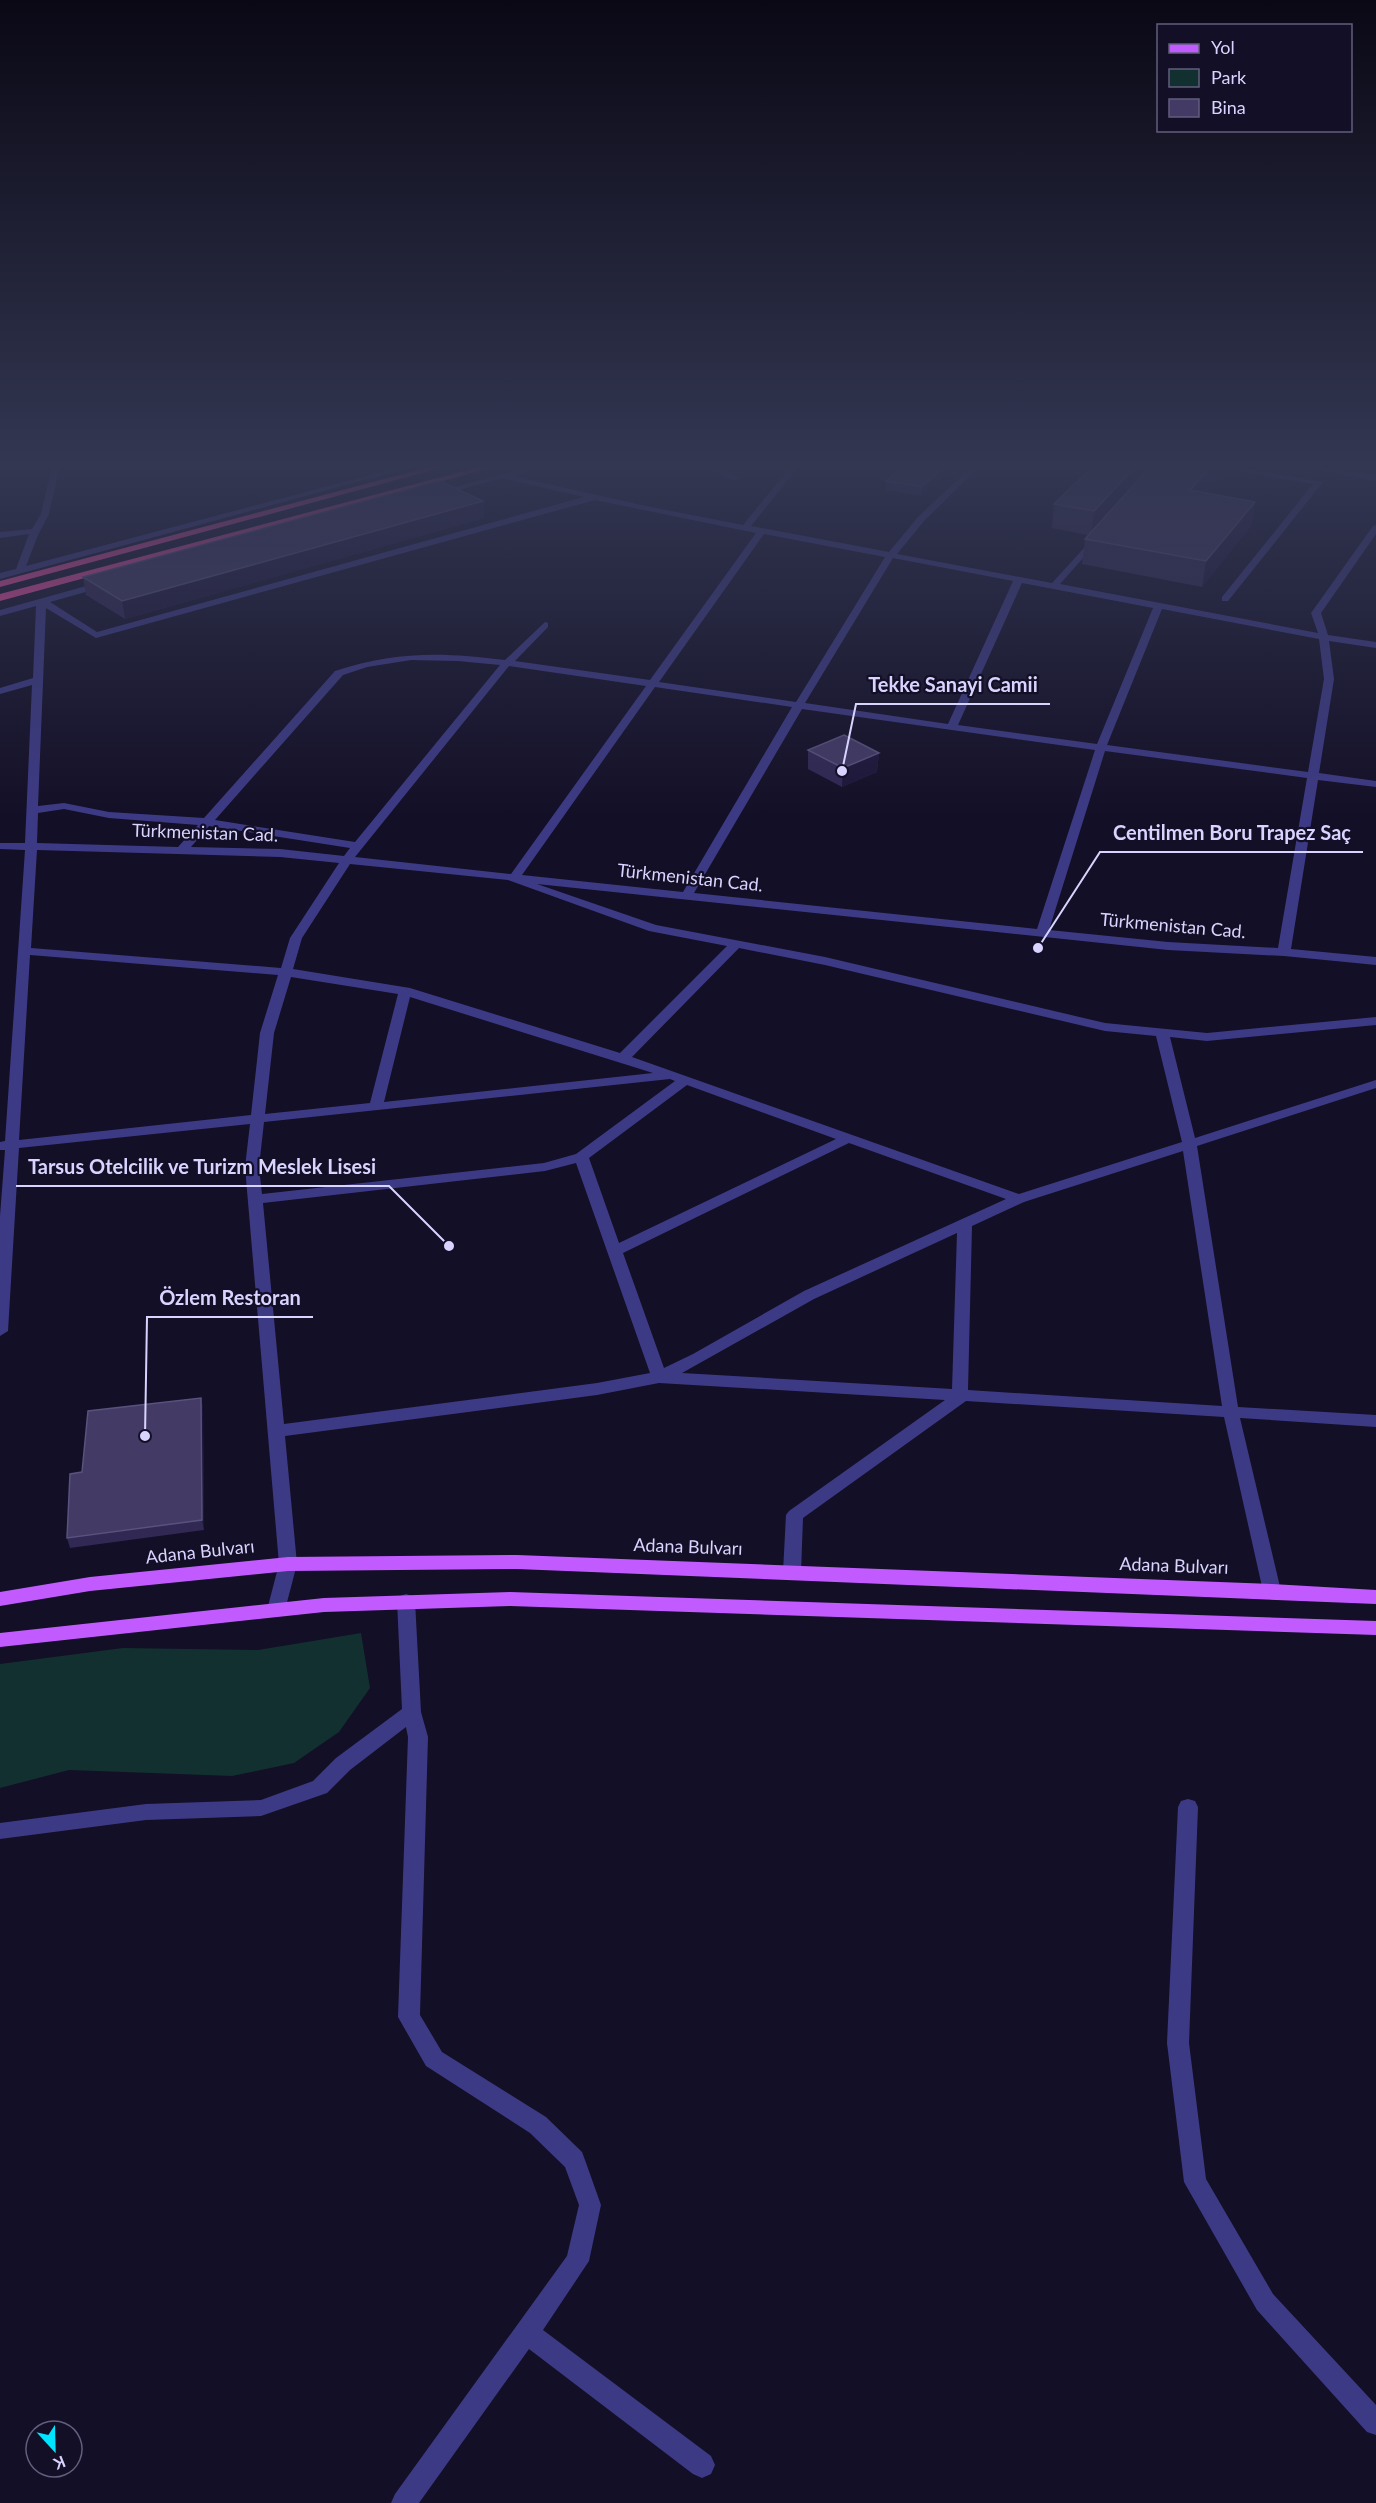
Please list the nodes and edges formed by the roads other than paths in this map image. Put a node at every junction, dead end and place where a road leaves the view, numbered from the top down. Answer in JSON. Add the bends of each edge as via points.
{"nodes":[{"id":1,"x":53,"y":583,"type":"edge"},
{"id":2,"x":110,"y":583,"type":"edge"},
{"id":3,"x":287,"y":583,"type":"edge"},
{"id":4,"x":724,"y":583,"type":"edge"},
{"id":5,"x":874,"y":583,"type":"edge"},
{"id":6,"x":1017,"y":583,"type":"edge"},
{"id":7,"x":1041,"y":583,"type":"edge"},
{"id":8,"x":1238,"y":583,"type":"edge"},
{"id":9,"x":1337,"y":583,"type":"edge"},
{"id":10,"x":1054,"y":585,"type":"joint"},
{"id":11,"x":0,"y":597,"type":"edge"},
{"id":12,"x":1225,"y":599,"type":"dead end"},
{"id":13,"x":41,"y":602,"type":"junction"},
{"id":14,"x":1158,"y":606,"type":"junction"},
{"id":15,"x":0,"y":613,"type":"edge"},
{"id":16,"x":544,"y":625,"type":"dead end"},
{"id":17,"x":1324,"y":637,"type":"junction"},
{"id":18,"x":1376,"y":645,"type":"edge"},
{"id":19,"x":506,"y":664,"type":"junction"},
{"id":20,"x":38,"y":680,"type":"junction"},
{"id":21,"x":651,"y":684,"type":"junction"},
{"id":22,"x":0,"y":691,"type":"edge"},
{"id":23,"x":798,"y":705,"type":"junction"},
{"id":24,"x":952,"y":727,"type":"junction"},
{"id":25,"x":1101,"y":748,"type":"junction"},
{"id":26,"x":1313,"y":776,"type":"junction"},
{"id":27,"x":1376,"y":784,"type":"edge"},
{"id":28,"x":33,"y":810,"type":"junction"},
{"id":29,"x":206,"y":822,"type":"junction"},
{"id":30,"x":0,"y":846,"type":"edge"},
{"id":31,"x":31,"y":846,"type":"junction"},
{"id":32,"x":358,"y":846,"type":"junction"},
{"id":33,"x":182,"y":850,"type":"junction"},
{"id":34,"x":346,"y":860,"type":"junction"},
{"id":35,"x":513,"y":879,"type":"junction"},
{"id":36,"x":687,"y":895,"type":"junction"},
{"id":37,"x":1042,"y":932,"type":"junction"},
{"id":38,"x":735,"y":944,"type":"junction"},
{"id":39,"x":25,"y":951,"type":"junction"},
{"id":40,"x":1284,"y":952,"type":"junction"},
{"id":41,"x":1376,"y":962,"type":"edge"},
{"id":42,"x":286,"y":972,"type":"junction"},
{"id":43,"x":405,"y":991,"type":"junction"},
{"id":44,"x":1376,"y":1021,"type":"edge"},
{"id":45,"x":1162,"y":1032,"type":"junction"},
{"id":46,"x":623,"y":1058,"type":"junction"},
{"id":47,"x":672,"y":1075,"type":"junction"},
{"id":48,"x":686,"y":1080,"type":"junction"},
{"id":49,"x":1376,"y":1084,"type":"edge"},
{"id":50,"x":376,"y":1105,"type":"junction"},
{"id":51,"x":257,"y":1118,"type":"junction"},
{"id":52,"x":850,"y":1137,"type":"junction"},
{"id":53,"x":1189,"y":1143,"type":"junction"},
{"id":54,"x":7,"y":1146,"type":"edge"},
{"id":55,"x":581,"y":1157,"type":"junction"},
{"id":56,"x":255,"y":1199,"type":"junction"},
{"id":57,"x":1019,"y":1199,"type":"junction"},
{"id":58,"x":965,"y":1224,"type":"junction"},
{"id":59,"x":615,"y":1251,"type":"junction"},
{"id":60,"x":0,"y":1331,"type":"edge"},
{"id":61,"x":659,"y":1377,"type":"junction"},
{"id":62,"x":960,"y":1398,"type":"junction"},
{"id":63,"x":1231,"y":1413,"type":"junction"},
{"id":64,"x":1376,"y":1421,"type":"edge"},
{"id":65,"x":274,"y":1431,"type":"junction"},
{"id":66,"x":288,"y":1564,"type":"junction"},
{"id":67,"x":792,"y":1572,"type":"junction"},
{"id":68,"x":1272,"y":1590,"type":"junction"},
{"id":69,"x":1376,"y":1597,"type":"edge"},
{"id":70,"x":0,"y":1599,"type":"edge"},
{"id":71,"x":406,"y":1601,"type":"junction"},
{"id":72,"x":276,"y":1610,"type":"junction"},
{"id":73,"x":1376,"y":1628,"type":"edge"},
{"id":74,"x":0,"y":1640,"type":"edge"},
{"id":75,"x":412,"y":1712,"type":"junction"},
{"id":76,"x":1188,"y":1807,"type":"dead end"},
{"id":77,"x":0,"y":1831,"type":"edge"},
{"id":78,"x":526,"y":2332,"type":"junction"},
{"id":79,"x":1376,"y":2423,"type":"edge"},
{"id":80,"x":702,"y":2466,"type":"dead end"},
{"id":81,"x":404,"y":2503,"type":"edge"}],
"edges":[{"from":1,"to":11,"type":"highway"},
{"from":2,"to":13,"type":"street"},
{"from":3,"to":13,"type":"street","via":[[96,636]]},
{"from":4,"to":21,"type":"street"},
{"from":5,"to":23,"type":"street"},
{"from":6,"to":24,"type":"street"},
{"from":7,"to":10,"type":"street"},
{"from":8,"to":12,"type":"street"},
{"from":9,"to":17,"type":"street","via":[[1316,613]]},
{"from":10,"to":14,"type":"street"},
{"from":13,"to":15,"type":"street"},
{"from":13,"to":20,"type":"street"},
{"from":14,"to":17,"type":"street"},
{"from":14,"to":25,"type":"street"},
{"from":16,"to":19,"type":"street"},
{"from":17,"to":18,"type":"street"},
{"from":17,"to":26,"type":"street","via":[[1329,680]]},
{"from":19,"to":21,"type":"street"},
{"from":19,"to":29,"type":"street","via":[[405,656],[339,673]]},
{"from":19,"to":32,"type":"street"},
{"from":20,"to":22,"type":"street"},
{"from":20,"to":28,"type":"street"},
{"from":21,"to":23,"type":"street"},
{"from":21,"to":35,"type":"street"},
{"from":23,"to":24,"type":"street"},
{"from":23,"to":36,"type":"street"},
{"from":24,"to":25,"type":"street"},
{"from":25,"to":26,"type":"street"},
{"from":25,"to":37,"type":"street"},
{"from":26,"to":27,"type":"street"},
{"from":26,"to":40,"type":"street"},
{"from":28,"to":29,"type":"street","via":[[64,806],[109,815]]},
{"from":28,"to":31,"type":"street"},
{"from":29,"to":32,"type":"street"},
{"from":29,"to":33,"type":"street"},
{"from":30,"to":31,"type":"street","name":"Türkmenistan Cad."},
{"from":31,"to":33,"type":"street","name":"Türkmenistan Cad."},
{"from":31,"to":39,"type":"street"},
{"from":32,"to":34,"type":"street"},
{"from":33,"to":34,"type":"street","name":"Türkmenistan Cad."},
{"from":34,"to":35,"type":"street","name":"Türkmenistan Cad."},
{"from":34,"to":42,"type":"street","via":[[296,938]]},
{"from":35,"to":36,"type":"street","name":"Türkmenistan Cad."},
{"from":35,"to":38,"type":"street","via":[[653,928]]},
{"from":36,"to":37,"type":"street","name":"Türkmenistan Cad."},
{"from":37,"to":40,"type":"street","name":"Türkmenistan Cad."},
{"from":38,"to":45,"type":"street","via":[[825,961],[1105,1027]]},
{"from":38,"to":46,"type":"street"},
{"from":39,"to":42,"type":"street"},
{"from":39,"to":54,"type":"street"},
{"from":40,"to":41,"type":"street","name":"Türkmenistan Cad."},
{"from":42,"to":43,"type":"street"},
{"from":42,"to":51,"type":"street","via":[[267,1033]]},
{"from":43,"to":46,"type":"street"},
{"from":43,"to":50,"type":"street"},
{"from":44,"to":45,"type":"street","via":[[1207,1036]]},
{"from":45,"to":53,"type":"street"},
{"from":46,"to":47,"type":"street"},
{"from":47,"to":48,"type":"street"},
{"from":47,"to":50,"type":"street"},
{"from":48,"to":52,"type":"street"},
{"from":48,"to":55,"type":"street"},
{"from":49,"to":53,"type":"street"},
{"from":50,"to":51,"type":"street"},
{"from":51,"to":54,"type":"street"},
{"from":51,"to":56,"type":"street","via":[[252,1167]]},
{"from":52,"to":57,"type":"street"},
{"from":52,"to":59,"type":"street"},
{"from":53,"to":57,"type":"street"},
{"from":53,"to":63,"type":"street"},
{"from":54,"to":60,"type":"street"},
{"from":55,"to":56,"type":"street","via":[[544,1167]]},
{"from":55,"to":59,"type":"street"},
{"from":56,"to":65,"type":"street"},
{"from":57,"to":58,"type":"street"},
{"from":58,"to":61,"type":"street","via":[[809,1295]]},
{"from":58,"to":62,"type":"street"},
{"from":59,"to":61,"type":"street"},
{"from":61,"to":62,"type":"street"},
{"from":61,"to":65,"type":"street","via":[[597,1389]]},
{"from":62,"to":63,"type":"street"},
{"from":62,"to":67,"type":"street","via":[[795,1515]]},
{"from":63,"to":64,"type":"street"},
{"from":63,"to":68,"type":"street"},
{"from":65,"to":66,"type":"street"},
{"from":66,"to":67,"type":"main road","name":"Adana Bulvarı","via":[[517,1562]]},
{"from":66,"to":70,"type":"main road","name":"Adana Bulvarı","via":[[90,1584]]},
{"from":66,"to":72,"type":"street"},
{"from":67,"to":68,"type":"main road","name":"Adana Bulvarı"},
{"from":68,"to":69,"type":"main road","name":"Adana Bulvarı"},
{"from":71,"to":72,"type":"main road"},
{"from":71,"to":73,"type":"main road","via":[[522,1599]]},
{"from":71,"to":75,"type":"street"},
{"from":72,"to":74,"type":"main road"},
{"from":75,"to":77,"type":"street","via":[[320,1786],[261,1808],[146,1812]]},
{"from":75,"to":78,"type":"street","via":[[418,1737],[409,2017],[434,2059],[538,2125],[574,2160],[590,2205],[577,2261]]},
{"from":76,"to":79,"type":"street","via":[[1178,2043],[1195,2182],[1265,2302]]},
{"from":78,"to":80,"type":"street"},
{"from":78,"to":81,"type":"street"}]}
